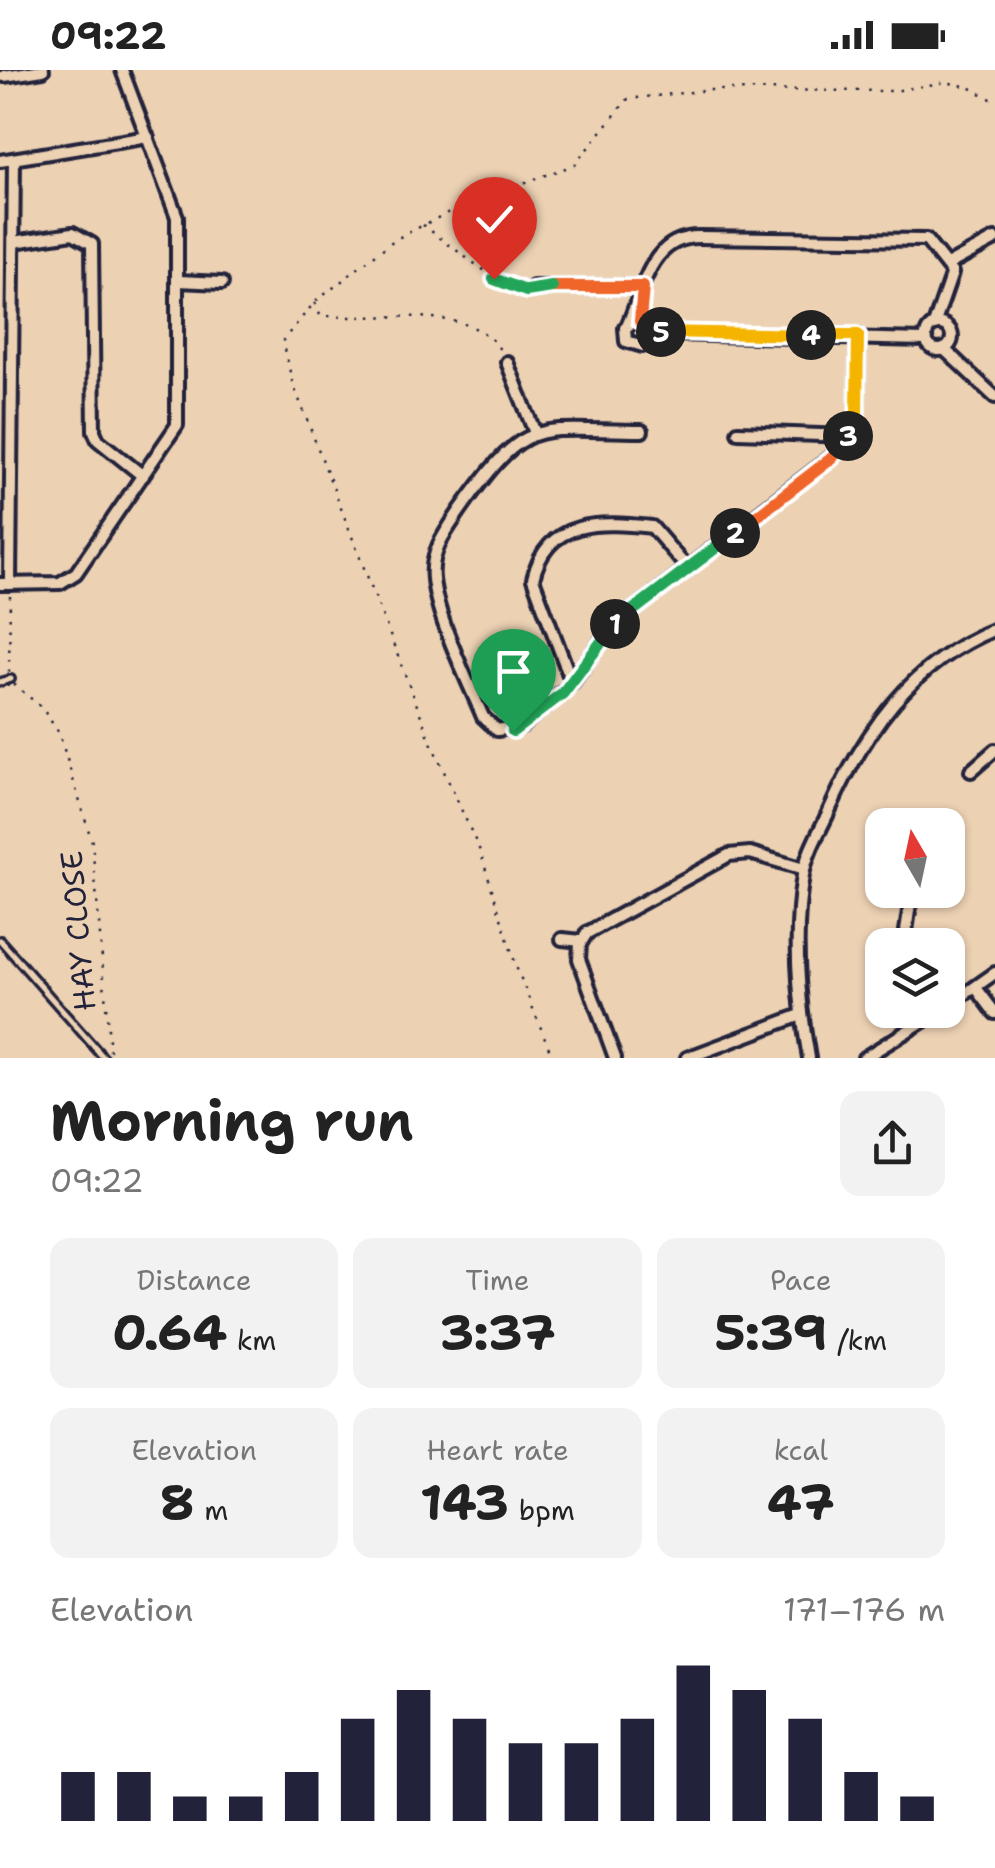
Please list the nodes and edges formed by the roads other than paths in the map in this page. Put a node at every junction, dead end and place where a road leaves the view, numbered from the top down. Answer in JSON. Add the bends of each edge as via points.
{"nodes":[{"id":1,"x":122,"y":70,"type":"edge"},
{"id":2,"x":37,"y":71,"type":"edge"},
{"id":3,"x":4,"y":76,"type":"dead end"},
{"id":4,"x":148,"y":136,"type":"junction"},
{"id":5,"x":14,"y":159,"type":"junction"},
{"id":6,"x":0,"y":162,"type":"edge"},
{"id":7,"x":995,"y":239,"type":"edge"},
{"id":8,"x":14,"y":242,"type":"junction"},
{"id":9,"x":949,"y":264,"type":"junction"},
{"id":10,"x":178,"y":281,"type":"junction"},
{"id":11,"x":222,"y":282,"type":"dead end"},
{"id":12,"x":533,"y":287,"type":"road end"},
{"id":13,"x":643,"y":287,"type":"junction"},
{"id":14,"x":933,"y":330,"type":"junction"},
{"id":15,"x":858,"y":335,"type":"junction"},
{"id":16,"x":948,"y":344,"type":"junction"},
{"id":17,"x":506,"y":362,"type":"road end"},
{"id":18,"x":995,"y":398,"type":"edge"},
{"id":19,"x":642,"y":430,"type":"dead end"},
{"id":20,"x":738,"y":432,"type":"dead end"},
{"id":21,"x":535,"y":433,"type":"junction"},
{"id":22,"x":848,"y":436,"type":"junction"},
{"id":23,"x":143,"y":476,"type":"junction"},
{"id":24,"x":688,"y":568,"type":"junction"},
{"id":25,"x":5,"y":584,"type":"edge"},
{"id":26,"x":995,"y":629,"type":"edge"},
{"id":27,"x":11,"y":679,"type":"road end"},
{"id":28,"x":0,"y":682,"type":"edge"},
{"id":29,"x":572,"y":684,"type":"junction"},
{"id":30,"x":995,"y":750,"type":"edge"},
{"id":31,"x":971,"y":771,"type":"dead end"},
{"id":32,"x":804,"y":869,"type":"junction"},
{"id":33,"x":562,"y":938,"type":"dead end"},
{"id":34,"x":0,"y":940,"type":"edge"},
{"id":35,"x":582,"y":941,"type":"junction"},
{"id":36,"x":995,"y":973,"type":"edge"},
{"id":37,"x":977,"y":989,"type":"junction"},
{"id":38,"x":965,"y":995,"type":"edge"},
{"id":39,"x":995,"y":1013,"type":"edge"},
{"id":40,"x":801,"y":1015,"type":"junction"},
{"id":41,"x":910,"y":1028,"type":"edge"},
{"id":42,"x":107,"y":1058,"type":"edge"},
{"id":43,"x":615,"y":1058,"type":"edge"},
{"id":44,"x":687,"y":1058,"type":"edge"},
{"id":45,"x":810,"y":1058,"type":"edge"},
{"id":46,"x":864,"y":1058,"type":"edge"}],
"edges":[{"from":1,"to":4,"type":"street"},
{"from":2,"to":3,"type":"street"},
{"from":4,"to":5,"type":"street"},
{"from":4,"to":10,"type":"street","via":[[177,217]]},
{"from":5,"to":6,"type":"street"},
{"from":5,"to":8,"type":"street"},
{"from":7,"to":9,"type":"street"},
{"from":8,"to":23,"type":"street","via":[[73,233],[92,244],[94,431]]},
{"from":8,"to":25,"type":"street"},
{"from":9,"to":13,"type":"street","via":[[922,239],[688,237],[657,254]]},
{"from":9,"to":14,"type":"street","via":[[952,276]]},
{"from":10,"to":11,"type":"street"},
{"from":10,"to":23,"type":"street","via":[[177,425]]},
{"from":12,"to":13,"type":"street"},
{"from":13,"to":15,"type":"street","via":[[642,328],[666,334]]},
{"from":14,"to":15,"type":"street"},
{"from":14,"to":16,"type":"street"},
{"from":14,"to":16,"type":"street","via":[[933,348]]},
{"from":15,"to":22,"type":"street","via":[[857,414]]},
{"from":16,"to":18,"type":"street"},
{"from":17,"to":21,"type":"street"},
{"from":19,"to":21,"type":"street"},
{"from":20,"to":22,"type":"street"},
{"from":21,"to":29,"type":"street","via":[[497,458],[448,528],[434,558],[434,585],[490,726],[517,730]]},
{"from":22,"to":24,"type":"street","via":[[832,458]]},
{"from":23,"to":25,"type":"street","via":[[71,577],[54,584]]},
{"from":24,"to":29,"type":"street","via":[[611,627]]},
{"from":24,"to":29,"type":"street","via":[[652,527],[579,525],[562,533],[533,579]]},
{"from":26,"to":32,"type":"street","via":[[935,662],[880,716],[846,772]]},
{"from":27,"to":28,"type":"lane"},
{"from":30,"to":31,"type":"street"},
{"from":32,"to":35,"type":"street","via":[[750,853],[729,855],[596,926]]},
{"from":32,"to":40,"type":"street"},
{"from":33,"to":35,"type":"street"},
{"from":34,"to":42,"type":"lane"},
{"from":35,"to":43,"type":"street","via":[[582,968]]},
{"from":36,"to":37,"type":"street"},
{"from":37,"to":38,"type":"street"},
{"from":37,"to":39,"type":"street"},
{"from":40,"to":44,"type":"street"},
{"from":40,"to":45,"type":"street"},
{"from":41,"to":46,"type":"street"}]}
